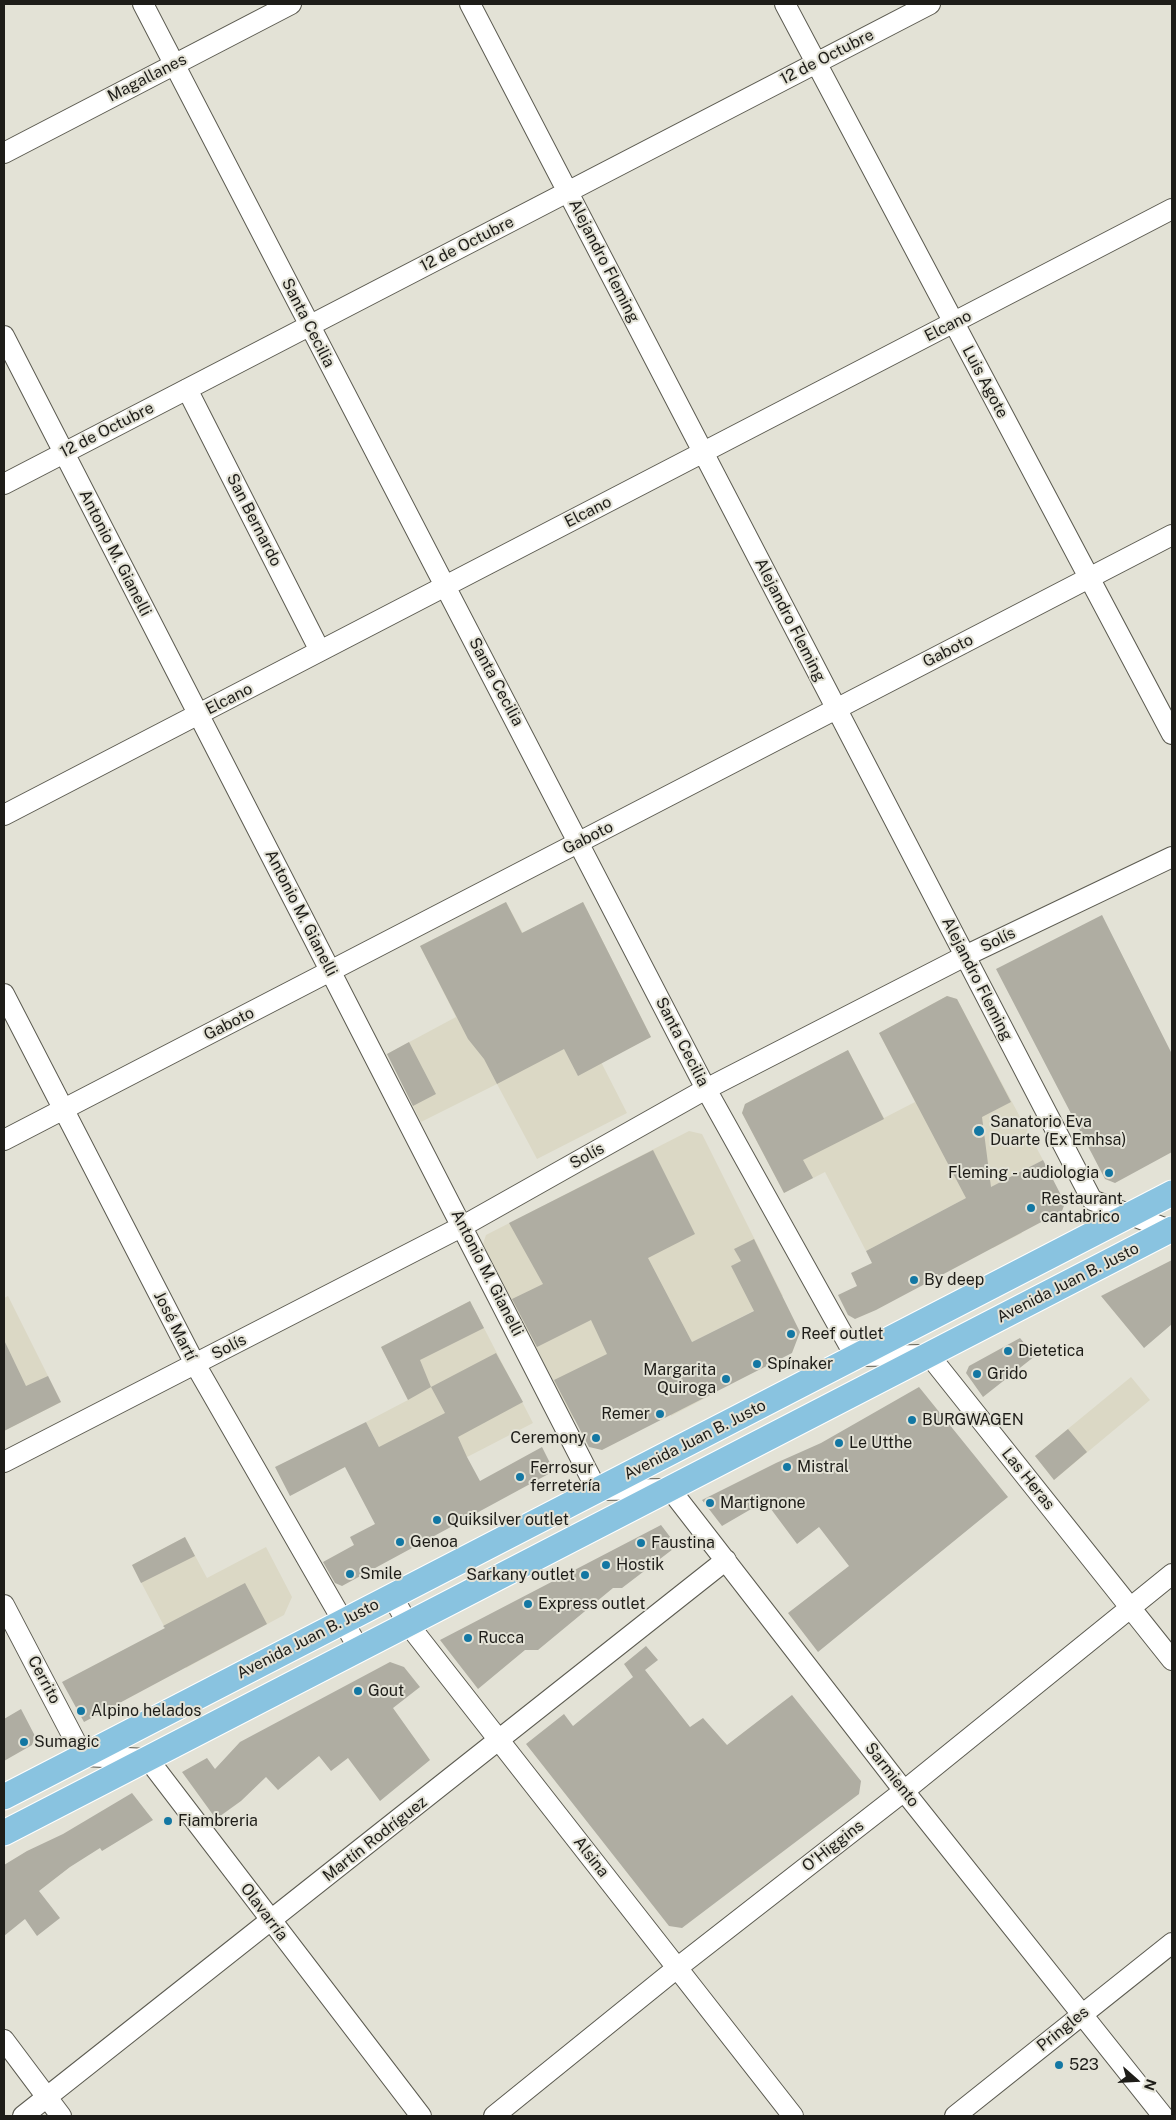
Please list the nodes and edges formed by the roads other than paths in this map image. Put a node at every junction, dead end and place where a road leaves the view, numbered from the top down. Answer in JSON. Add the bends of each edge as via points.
{"nodes":[{"id":1,"x":143,"y":4,"type":"edge"},
{"id":2,"x":291,"y":4,"type":"edge"},
{"id":3,"x":470,"y":4,"type":"edge"},
{"id":4,"x":784,"y":4,"type":"edge"},
{"id":5,"x":930,"y":4,"type":"edge"},
{"id":6,"x":816,"y":63,"type":"junction"},
{"id":7,"x":175,"y":64,"type":"junction"},
{"id":8,"x":4,"y":153,"type":"edge"},
{"id":9,"x":568,"y":192,"type":"junction"},
{"id":10,"x":1172,"y":209,"type":"edge"},
{"id":11,"x":954,"y":323,"type":"junction"},
{"id":12,"x":309,"y":326,"type":"junction"},
{"id":13,"x":4,"y":336,"type":"edge"},
{"id":14,"x":187,"y":389,"type":"junction"},
{"id":15,"x":64,"y":453,"type":"junction"},
{"id":16,"x":703,"y":453,"type":"junction"},
{"id":17,"x":4,"y":484,"type":"edge"},
{"id":18,"x":1172,"y":535,"type":"edge"},
{"id":19,"x":1089,"y":578,"type":"junction"},
{"id":20,"x":446,"y":586,"type":"junction"},
{"id":21,"x":320,"y":651,"type":"junction"},
{"id":22,"x":836,"y":709,"type":"junction"},
{"id":23,"x":199,"y":714,"type":"junction"},
{"id":24,"x":1172,"y":734,"type":"edge"},
{"id":25,"x":4,"y":815,"type":"edge"},
{"id":26,"x":579,"y":842,"type":"junction"},
{"id":27,"x":1172,"y":857,"type":"edge"},
{"id":28,"x":965,"y":956,"type":"junction"},
{"id":29,"x":331,"y":971,"type":"junction"},
{"id":30,"x":4,"y":994,"type":"edge"},
{"id":31,"x":706,"y":1089,"type":"junction"},
{"id":32,"x":63,"y":1110,"type":"junction"},
{"id":33,"x":4,"y":1140,"type":"edge"},
{"id":34,"x":1172,"y":1193,"type":"edge"},
{"id":35,"x":1130,"y":1214,"type":"junction"},
{"id":36,"x":463,"y":1226,"type":"junction"},
{"id":37,"x":1172,"y":1230,"type":"edge"},
{"id":38,"x":929,"y":1355,"type":"junction"},
{"id":39,"x":855,"y":1356,"type":"junction"},
{"id":40,"x":194,"y":1364,"type":"junction"},
{"id":41,"x":4,"y":1462,"type":"edge"},
{"id":42,"x":670,"y":1489,"type":"junction"},
{"id":43,"x":597,"y":1490,"type":"junction"},
{"id":44,"x":726,"y":1560,"type":"junction"},
{"id":45,"x":1172,"y":1574,"type":"edge"},
{"id":46,"x":392,"y":1596,"type":"junction"},
{"id":47,"x":4,"y":1605,"type":"edge"},
{"id":48,"x":1130,"y":1608,"type":"junction"},
{"id":49,"x":342,"y":1621,"type":"junction"},
{"id":50,"x":408,"y":1624,"type":"junction"},
{"id":51,"x":359,"y":1650,"type":"junction"},
{"id":52,"x":1172,"y":1660,"type":"edge"},
{"id":53,"x":500,"y":1740,"type":"junction"},
{"id":54,"x":83,"y":1756,"type":"junction"},
{"id":55,"x":148,"y":1759,"type":"junction"},
{"id":56,"x":904,"y":1791,"type":"junction"},
{"id":57,"x":4,"y":1797,"type":"edge"},
{"id":58,"x":4,"y":1833,"type":"edge"},
{"id":59,"x":271,"y":1921,"type":"junction"},
{"id":60,"x":1172,"y":1943,"type":"edge"},
{"id":61,"x":677,"y":1968,"type":"junction"},
{"id":62,"x":1082,"y":2014,"type":"junction"},
{"id":63,"x":4,"y":2040,"type":"edge"},
{"id":64,"x":47,"y":2098,"type":"junction"},
{"id":65,"x":23,"y":2116,"type":"edge"},
{"id":66,"x":61,"y":2116,"type":"edge"},
{"id":67,"x":421,"y":2116,"type":"edge"},
{"id":68,"x":494,"y":2116,"type":"edge"},
{"id":69,"x":793,"y":2116,"type":"edge"},
{"id":70,"x":955,"y":2116,"type":"edge"},
{"id":71,"x":1163,"y":2116,"type":"edge"}],
"edges":[{"from":1,"to":7,"type":"street","name":"Santa Cecilia"},
{"from":2,"to":7,"type":"street","name":"Magallanes"},
{"from":3,"to":9,"type":"street","name":"Alejandro Fleming"},
{"from":4,"to":6,"type":"street","name":"Luis Agote"},
{"from":5,"to":6,"type":"street","name":"12 de Octubre"},
{"from":6,"to":9,"type":"street","name":"12 de Octubre"},
{"from":6,"to":11,"type":"street","name":"Luis Agote"},
{"from":7,"to":8,"type":"street","name":"Magallanes"},
{"from":7,"to":12,"type":"street","name":"Santa Cecilia"},
{"from":9,"to":12,"type":"street","name":"12 de Octubre"},
{"from":9,"to":16,"type":"street","name":"Alejandro Fleming"},
{"from":10,"to":11,"type":"street","name":"Elcano"},
{"from":11,"to":16,"type":"street","name":"Elcano"},
{"from":11,"to":19,"type":"street","name":"Luis Agote"},
{"from":12,"to":14,"type":"street","name":"12 de Octubre"},
{"from":12,"to":20,"type":"street","name":"Santa Cecilia"},
{"from":13,"to":15,"type":"street","name":"Antonio M. Gianelli"},
{"from":14,"to":15,"type":"street","name":"12 de Octubre"},
{"from":14,"to":21,"type":"street","name":"San Bernardo"},
{"from":15,"to":17,"type":"street","name":"12 de Octubre"},
{"from":15,"to":23,"type":"street","name":"Antonio M. Gianelli"},
{"from":16,"to":20,"type":"street","name":"Elcano"},
{"from":16,"to":22,"type":"street","name":"Alejandro Fleming"},
{"from":18,"to":19,"type":"street","name":"Gaboto"},
{"from":19,"to":22,"type":"street","name":"Gaboto"},
{"from":19,"to":24,"type":"street","name":"Luis Agote"},
{"from":20,"to":21,"type":"street","name":"Elcano"},
{"from":20,"to":26,"type":"street","name":"Santa Cecilia"},
{"from":21,"to":23,"type":"street","name":"Elcano"},
{"from":22,"to":26,"type":"street","name":"Gaboto"},
{"from":22,"to":28,"type":"street","name":"Alejandro Fleming"},
{"from":23,"to":25,"type":"street","name":"Elcano"},
{"from":23,"to":29,"type":"street","name":"Antonio M. Gianelli"},
{"from":26,"to":29,"type":"street","name":"Gaboto"},
{"from":26,"to":31,"type":"street","name":"Santa Cecilia"},
{"from":27,"to":28,"type":"street","name":"Solís"},
{"from":28,"to":31,"type":"street","name":"Solís"},
{"from":28,"to":35,"type":"street","name":"Alejandro Fleming","via":[[1092,1200]]},
{"from":29,"to":32,"type":"street","name":"Gaboto"},
{"from":29,"to":36,"type":"street","name":"Antonio M. Gianelli"},
{"from":30,"to":32,"type":"street","name":"José Martí"},
{"from":31,"to":36,"type":"street","name":"Solís"},
{"from":31,"to":39,"type":"street","name":"Santa Cecilia"},
{"from":32,"to":33,"type":"street","name":"Gaboto"},
{"from":32,"to":40,"type":"street","name":"José Martí"},
{"from":34,"to":35,"type":"main road","name":"Avenida Juan B. Justo"},
{"from":35,"to":37,"type":"street","name":"Alejandro Fleming"},
{"from":35,"to":39,"type":"main road","name":"Avenida Juan B. Justo"},
{"from":36,"to":40,"type":"street","name":"Solís"},
{"from":36,"to":43,"type":"street","name":"Antonio M. Gianelli"},
{"from":37,"to":38,"type":"main road","name":"Avenida Juan B. Justo"},
{"from":38,"to":39,"type":"street"},
{"from":38,"to":42,"type":"main road","name":"Avenida Juan B. Justo"},
{"from":38,"to":48,"type":"street","name":"Las Heras"},
{"from":39,"to":43,"type":"main road","name":"Avenida Juan B. Justo"},
{"from":40,"to":41,"type":"street","name":"Solís"},
{"from":40,"to":49,"type":"street","name":"José Martí"},
{"from":42,"to":43,"type":"street"},
{"from":42,"to":44,"type":"street","name":"Sarmiento"},
{"from":42,"to":50,"type":"main road","name":"Avenida Juan B. Justo"},
{"from":43,"to":46,"type":"main road","name":"Avenida Juan B. Justo"},
{"from":44,"to":53,"type":"street","name":"Martín Rodríguez"},
{"from":44,"to":56,"type":"street","name":"Sarmiento"},
{"from":45,"to":48,"type":"street","name":"O'Higgins"},
{"from":46,"to":49,"type":"main road","name":"Avenida Juan B. Justo"},
{"from":46,"to":50,"type":"street","name":"Alsina"},
{"from":47,"to":54,"type":"street","name":"Cerrito"},
{"from":48,"to":52,"type":"street","name":"Las Heras"},
{"from":48,"to":56,"type":"street","name":"O'Higgins"},
{"from":49,"to":51,"type":"street","name":"José Martí"},
{"from":49,"to":54,"type":"main road","name":"Avenida Juan B. Justo"},
{"from":50,"to":51,"type":"main road","name":"Avenida Juan B. Justo"},
{"from":50,"to":53,"type":"street","name":"Alsina"},
{"from":51,"to":55,"type":"main road","name":"Avenida Juan B. Justo"},
{"from":53,"to":59,"type":"street","name":"Martín Rodríguez"},
{"from":53,"to":61,"type":"street","name":"Alsina"},
{"from":54,"to":55,"type":"street"},
{"from":54,"to":57,"type":"main road","name":"Avenida Juan B. Justo"},
{"from":55,"to":58,"type":"main road","name":"Avenida Juan B. Justo"},
{"from":55,"to":59,"type":"street","name":"Olavarría"},
{"from":56,"to":61,"type":"street","name":"O'Higgins"},
{"from":56,"to":62,"type":"street","name":"Sarmiento"},
{"from":59,"to":64,"type":"street","name":"Martín Rodríguez"},
{"from":59,"to":67,"type":"street","name":"Olavarría"},
{"from":60,"to":62,"type":"street","name":"Pringles"},
{"from":61,"to":68,"type":"street","name":"O'Higgins"},
{"from":61,"to":69,"type":"street","name":"Alsina"},
{"from":62,"to":70,"type":"street","name":"Pringles"},
{"from":62,"to":71,"type":"street","name":"Sarmiento"},
{"from":63,"to":64,"type":"street"},
{"from":64,"to":65,"type":"street","name":"Martín Rodríguez"},
{"from":64,"to":66,"type":"street"}]}
